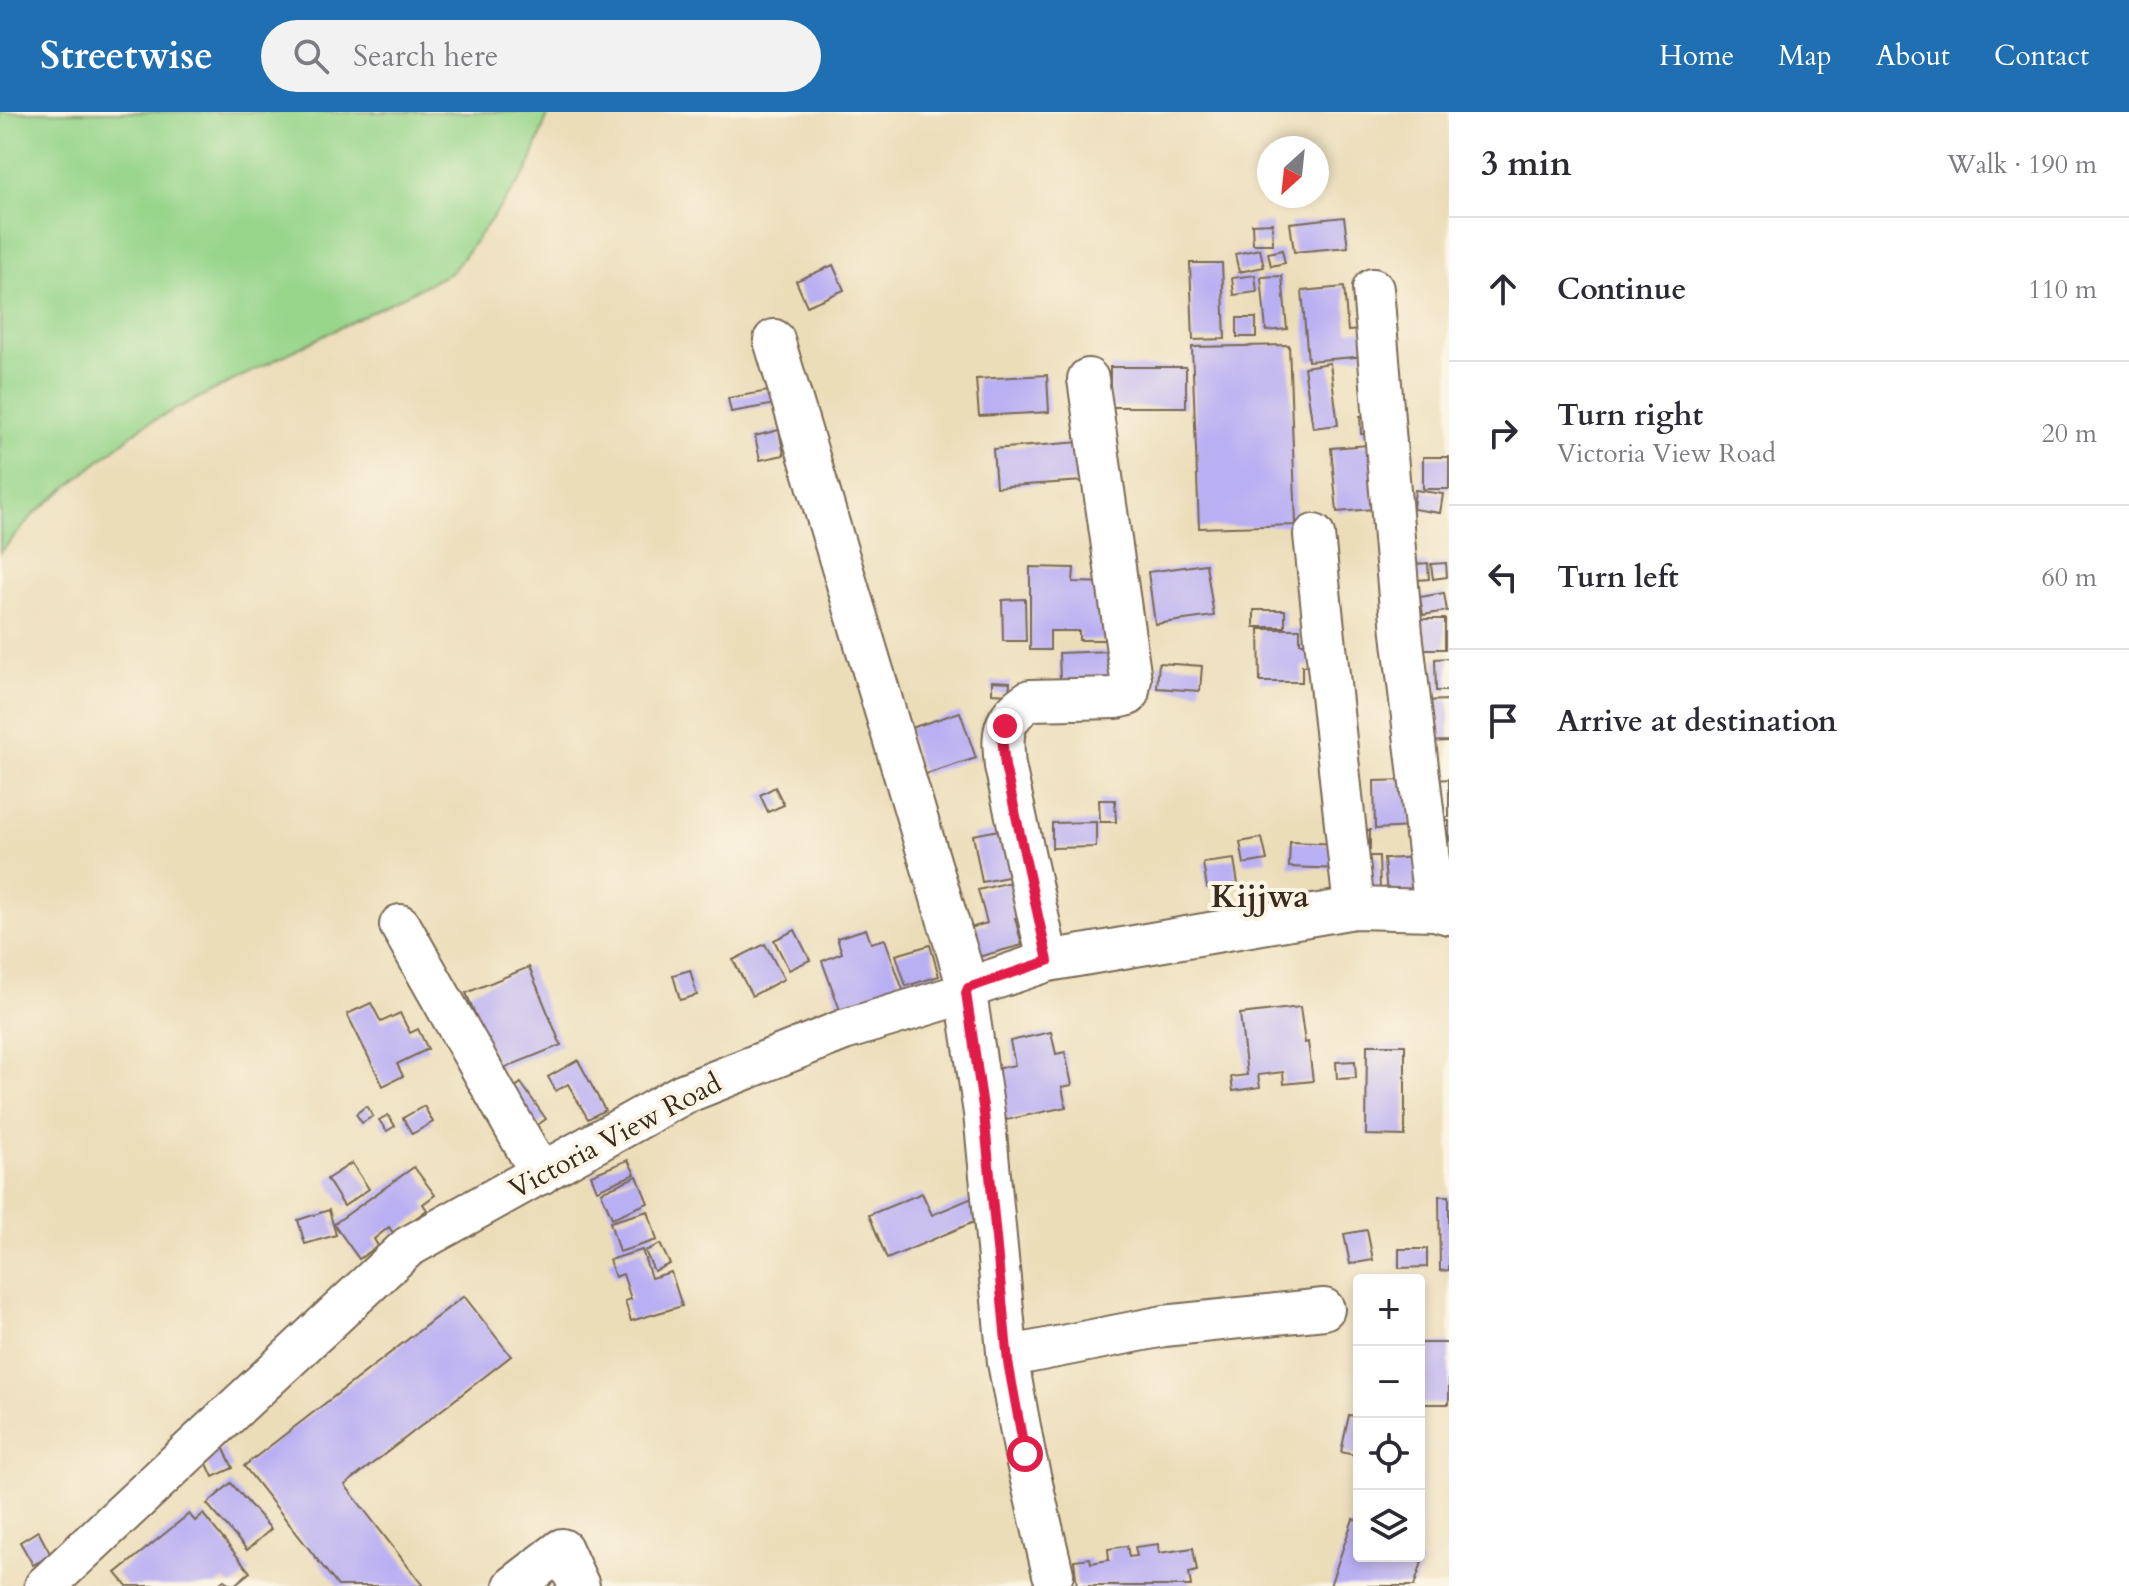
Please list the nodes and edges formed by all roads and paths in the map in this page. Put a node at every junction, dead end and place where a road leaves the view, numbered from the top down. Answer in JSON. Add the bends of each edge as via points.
{"nodes":[{"id":1,"x":1373,"y":289,"type":"dead end"},
{"id":2,"x":774,"y":340,"type":"dead end"},
{"id":3,"x":1088,"y":379,"type":"dead end"},
{"id":4,"x":1314,"y":535,"type":"dead end"},
{"id":5,"x":1354,"y":908,"type":"junction"},
{"id":6,"x":1442,"y":912,"type":"edge"},
{"id":7,"x":400,"y":925,"type":"dead end"},
{"id":8,"x":1048,"y":961,"type":"junction"},
{"id":9,"x":967,"y":991,"type":"junction"},
{"id":10,"x":541,"y":1174,"type":"junction"},
{"id":11,"x":1324,"y":1309,"type":"dead end"},
{"id":12,"x":1008,"y":1362,"type":"junction"},
{"id":13,"x":1053,"y":1574,"type":"dead end"},
{"id":14,"x":45,"y":1586,"type":"edge"},
{"id":15,"x":514,"y":1586,"type":"edge"},
{"id":16,"x":579,"y":1586,"type":"edge"}],
"edges":[{"from":1,"to":6,"type":"street","via":[[1402,633]]},
{"from":2,"to":9,"type":"street"},
{"from":3,"to":8,"type":"street","via":[[1131,679],[1128,695],[1117,698],[1030,700],[1005,726],[1005,766]]},
{"from":4,"to":5,"type":"street"},
{"from":5,"to":6,"type":"street","name":"Victoria View Road"},
{"from":5,"to":8,"type":"street","name":"Victoria View Road"},
{"from":7,"to":10,"type":"street"},
{"from":8,"to":9,"type":"street","name":"Victoria View Road"},
{"from":9,"to":10,"type":"street","name":"Victoria View Road","via":[[844,1030],[683,1094]]},
{"from":9,"to":12,"type":"street"},
{"from":10,"to":14,"type":"street","name":"Victoria View Road","via":[[408,1247]]},
{"from":11,"to":12,"type":"street","via":[[1164,1326],[1016,1355]]},
{"from":12,"to":13,"type":"street"},
{"from":15,"to":16,"type":"street","via":[[562,1549]]}]}
